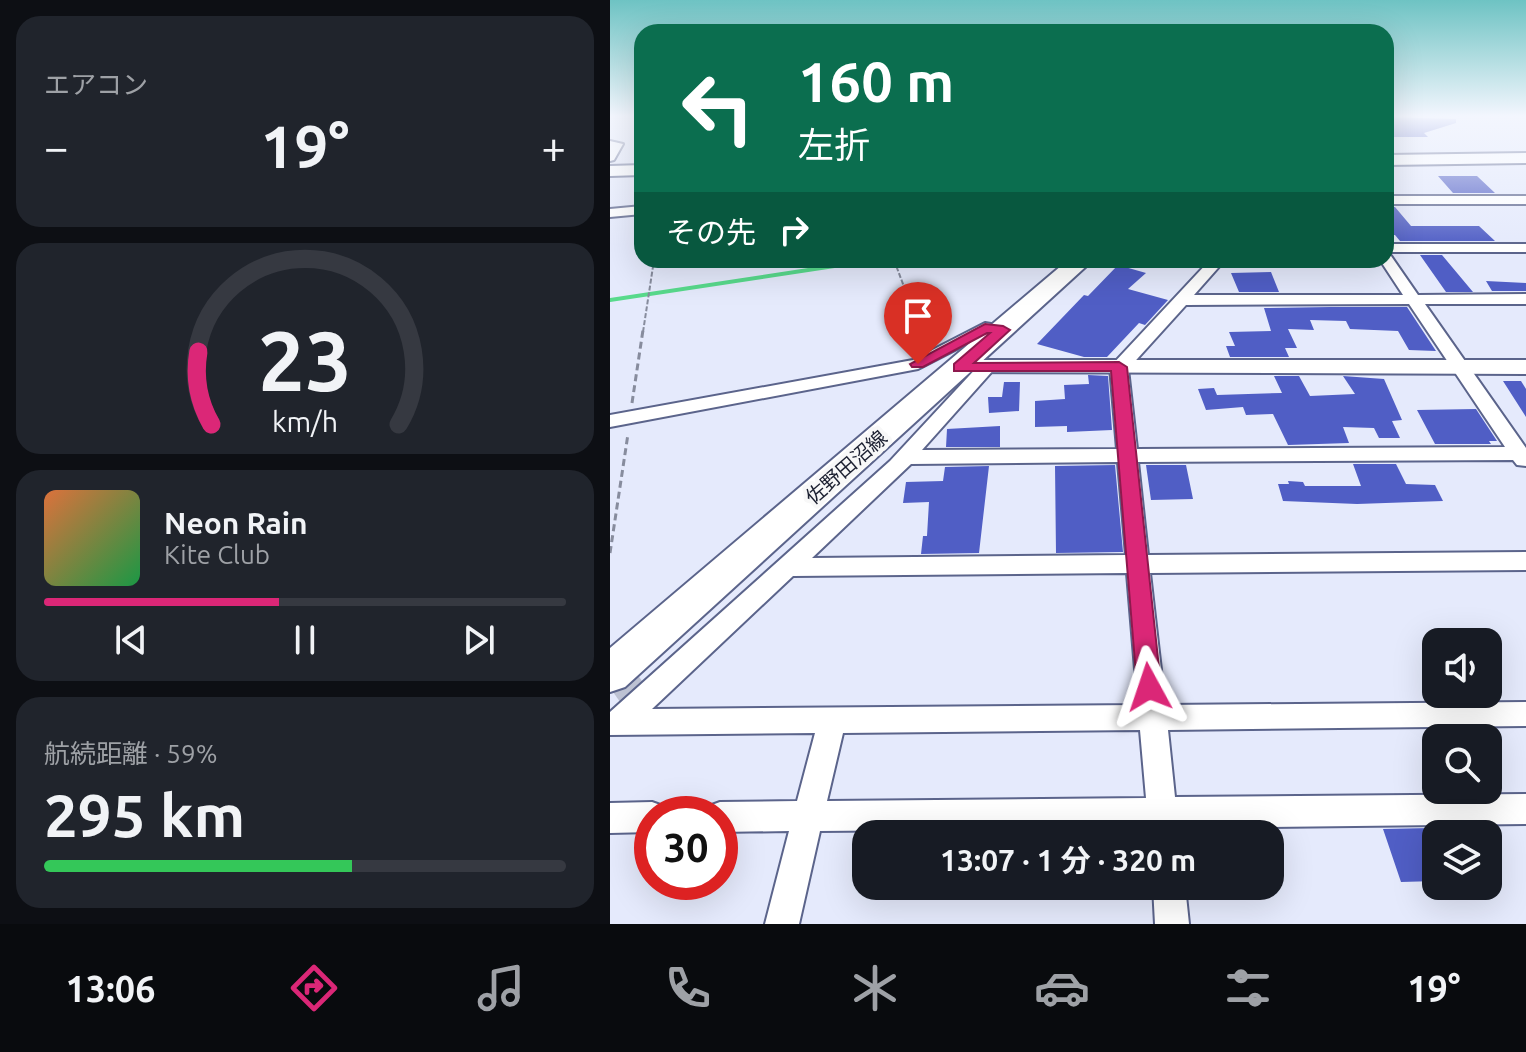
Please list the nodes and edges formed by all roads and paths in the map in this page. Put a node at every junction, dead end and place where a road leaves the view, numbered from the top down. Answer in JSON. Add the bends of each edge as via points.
{"nodes":[{"id":1,"x":610,"y":168,"type":"edge"},
{"id":2,"x":634,"y":168,"type":"edge"},
{"id":3,"x":1394,"y":200,"type":"edge"},
{"id":4,"x":1526,"y":200,"type":"edge"},
{"id":5,"x":634,"y":211,"type":"edge"},
{"id":6,"x":610,"y":213,"type":"edge"},
{"id":7,"x":1394,"y":248,"type":"edge"},
{"id":8,"x":1526,"y":248,"type":"edge"},
{"id":9,"x":899,"y":268,"type":"edge"},
{"id":10,"x":1073,"y":268,"type":"edge"},
{"id":11,"x":1210,"y":268,"type":"edge"},
{"id":12,"x":1392,"y":268,"type":"edge"},
{"id":13,"x":1413,"y":299,"type":"junction"},
{"id":14,"x":1526,"y":299,"type":"edge"},
{"id":15,"x":1179,"y":300,"type":"junction"},
{"id":16,"x":959,"y":364,"type":"junction"},
{"id":17,"x":1119,"y":367,"type":"junction"},
{"id":18,"x":1460,"y":367,"type":"junction"},
{"id":19,"x":1526,"y":367,"type":"edge"},
{"id":20,"x":610,"y":421,"type":"edge"},
{"id":21,"x":1127,"y":455,"type":"junction"},
{"id":22,"x":905,"y":457,"type":"junction"},
{"id":23,"x":1522,"y":458,"type":"edge"},
{"id":24,"x":1526,"y":561,"type":"edge"},
{"id":25,"x":1138,"y":564,"type":"junction"},
{"id":26,"x":789,"y":567,"type":"junction"},
{"id":27,"x":610,"y":674,"type":"edge"},
{"id":28,"x":1526,"y":714,"type":"edge"},
{"id":29,"x":1152,"y":718,"type":"junction"},
{"id":30,"x":832,"y":720,"type":"junction"},
{"id":31,"x":614,"y":726,"type":"edge"},
{"id":32,"x":1526,"y":809,"type":"edge"},
{"id":33,"x":809,"y":816,"type":"junction"},
{"id":34,"x":634,"y":817,"type":"edge"},
{"id":35,"x":738,"y":817,"type":"edge"},
{"id":36,"x":610,"y":818,"type":"edge"},
{"id":37,"x":1011,"y":820,"type":"edge"},
{"id":38,"x":1163,"y":820,"type":"edge"},
{"id":39,"x":1241,"y":820,"type":"edge"},
{"id":40,"x":1170,"y":900,"type":"edge"},
{"id":41,"x":782,"y":924,"type":"edge"},
{"id":42,"x":1172,"y":924,"type":"edge"}],
"edges":[{"from":1,"to":2,"type":"main road"},
{"from":3,"to":4,"type":"street"},
{"from":5,"to":6,"type":"street"},
{"from":7,"to":8,"type":"street"},
{"from":9,"to":16,"type":"path"},
{"from":10,"to":16,"type":"main road","name":"佐野田沼線"},
{"from":11,"to":15,"type":"street"},
{"from":12,"to":13,"type":"street"},
{"from":13,"to":14,"type":"street"},
{"from":13,"to":15,"type":"street"},
{"from":13,"to":18,"type":"street"},
{"from":15,"to":17,"type":"street"},
{"from":16,"to":17,"type":"street"},
{"from":16,"to":20,"type":"street","via":[[918,364]]},
{"from":16,"to":22,"type":"street"},
{"from":16,"to":27,"type":"main road","name":"佐野田沼線"},
{"from":17,"to":18,"type":"street"},
{"from":17,"to":21,"type":"street"},
{"from":18,"to":19,"type":"street"},
{"from":18,"to":23,"type":"street"},
{"from":21,"to":22,"type":"street"},
{"from":21,"to":23,"type":"street"},
{"from":21,"to":25,"type":"street"},
{"from":22,"to":26,"type":"street"},
{"from":24,"to":25,"type":"street"},
{"from":25,"to":26,"type":"street"},
{"from":25,"to":29,"type":"street"},
{"from":26,"to":31,"type":"street"},
{"from":28,"to":29,"type":"street"},
{"from":29,"to":30,"type":"street"},
{"from":29,"to":38,"type":"street"},
{"from":30,"to":31,"type":"street"},
{"from":30,"to":33,"type":"street"},
{"from":32,"to":39,"type":"street"},
{"from":33,"to":35,"type":"street"},
{"from":33,"to":37,"type":"street"},
{"from":33,"to":41,"type":"street"},
{"from":34,"to":36,"type":"street"},
{"from":40,"to":42,"type":"street"}]}
